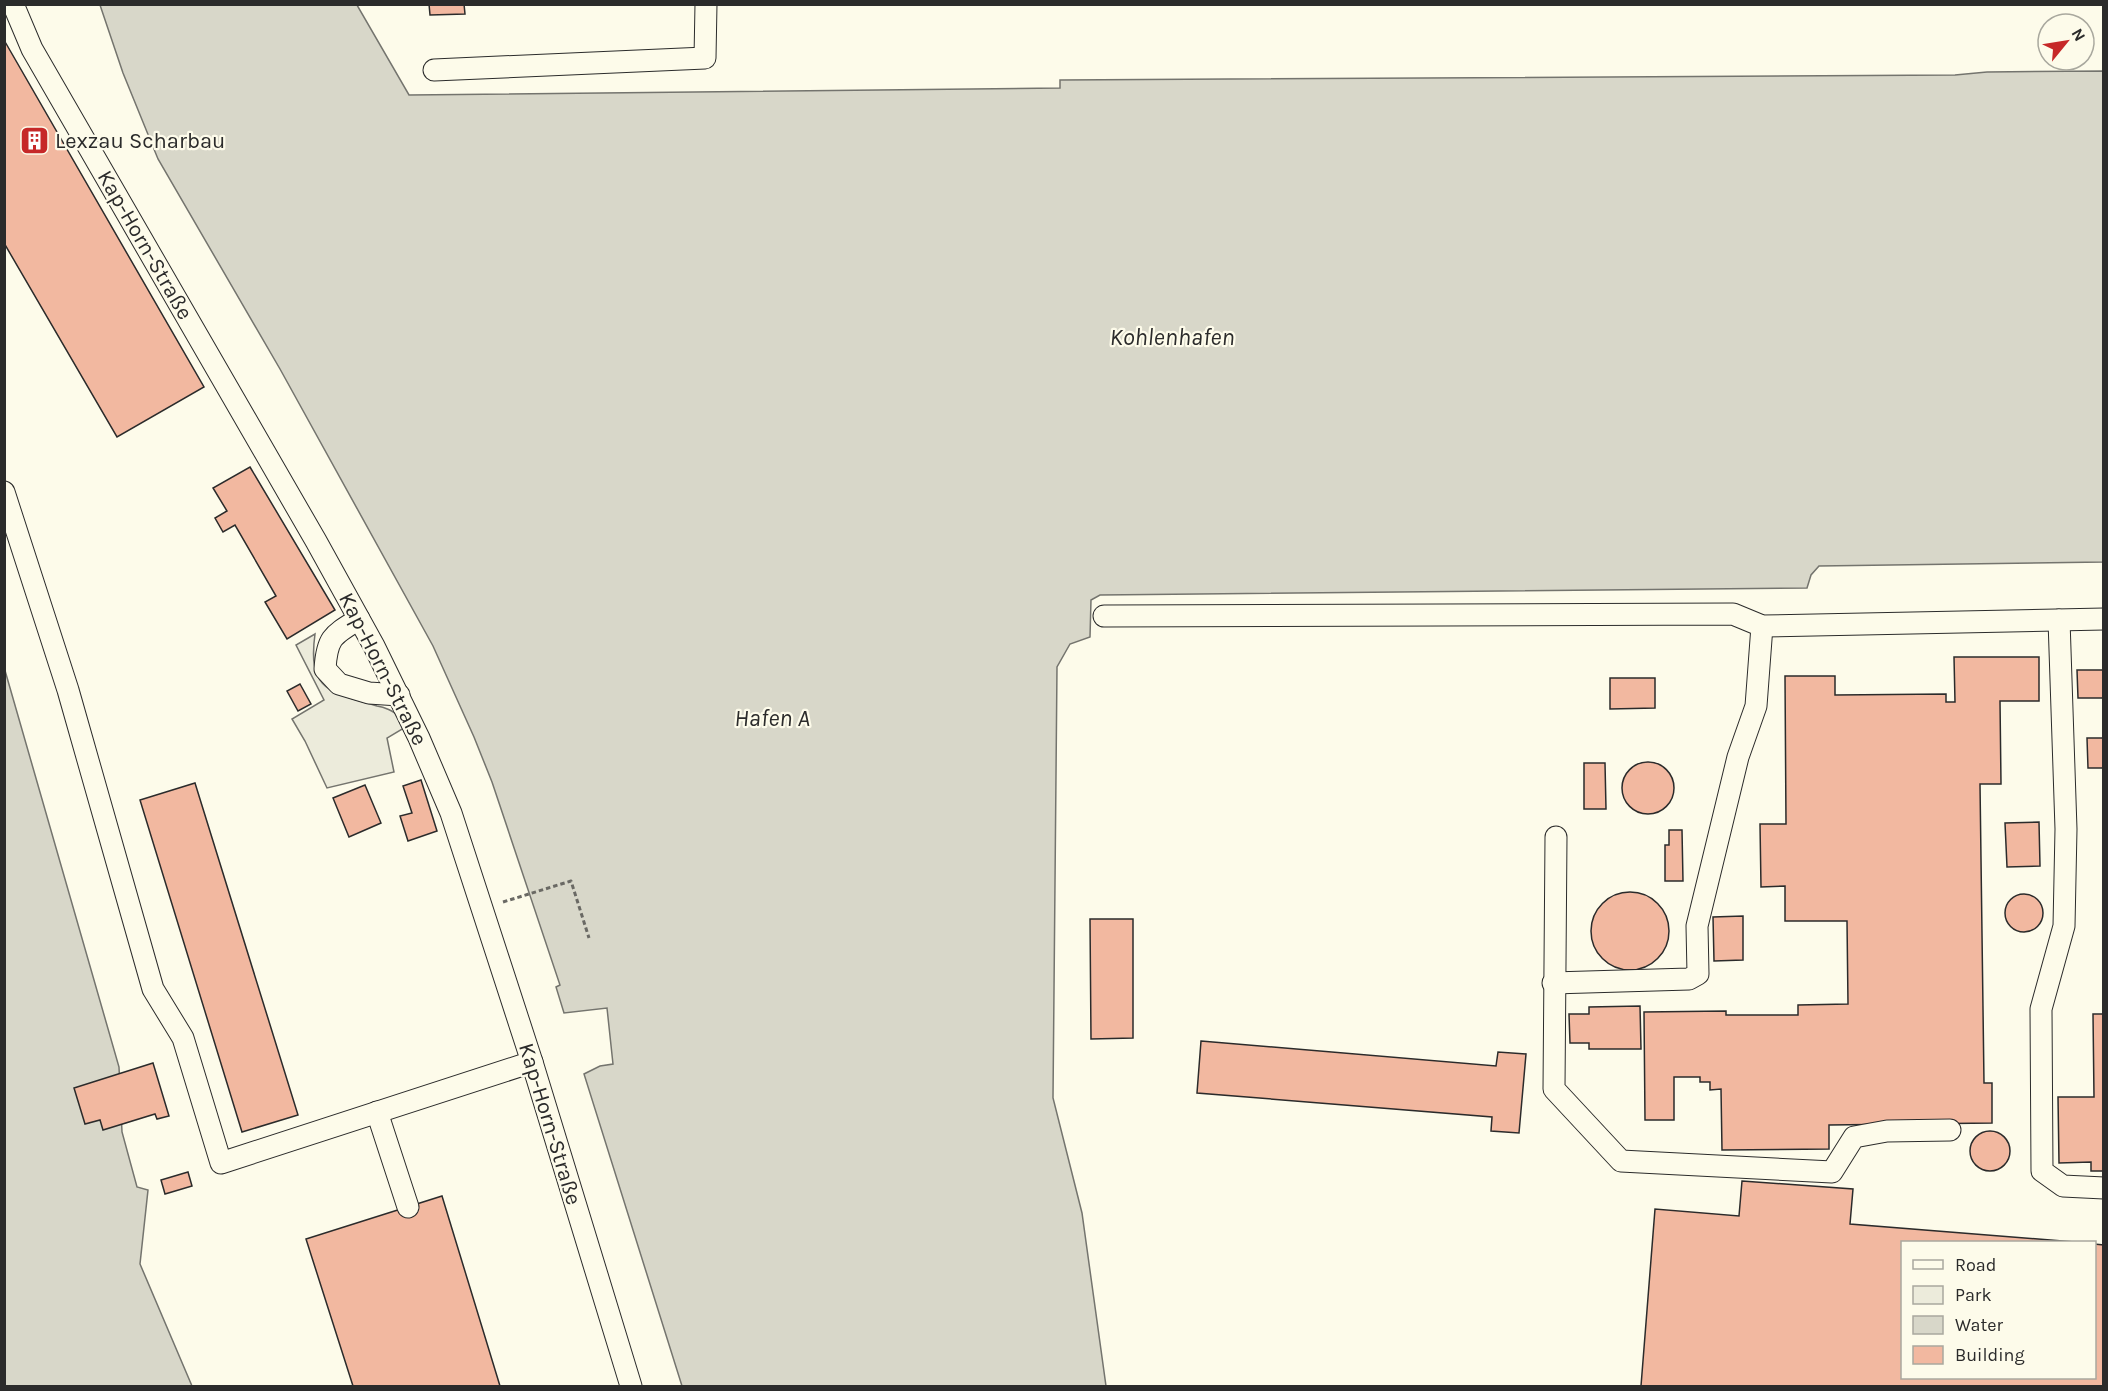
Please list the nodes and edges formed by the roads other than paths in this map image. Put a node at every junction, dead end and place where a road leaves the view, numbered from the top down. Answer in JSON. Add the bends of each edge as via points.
{"nodes":[{"id":1,"x":13,"y":4,"type":"edge"},
{"id":2,"x":706,"y":4,"type":"edge"},
{"id":3,"x":434,"y":70,"type":"dead end"},
{"id":4,"x":4,"y":492,"type":"edge"},
{"id":5,"x":1104,"y":616,"type":"dead end"},
{"id":6,"x":359,"y":619,"type":"junction"},
{"id":7,"x":2103,"y":619,"type":"edge"},
{"id":8,"x":2059,"y":620,"type":"junction"},
{"id":9,"x":1762,"y":626,"type":"junction"},
{"id":10,"x":399,"y":695,"type":"junction"},
{"id":11,"x":1556,"y":837,"type":"dead end"},
{"id":12,"x":1554,"y":983,"type":"junction"},
{"id":13,"x":532,"y":1062,"type":"junction"},
{"id":14,"x":377,"y":1112,"type":"junction"},
{"id":15,"x":1950,"y":1130,"type":"dead end"},
{"id":16,"x":2103,"y":1188,"type":"edge"},
{"id":17,"x":408,"y":1207,"type":"dead end"},
{"id":18,"x":632,"y":1386,"type":"edge"}],
"edges":[{"from":1,"to":6,"type":"street","name":"Kap-Horn-Straße","via":[[32,49]]},
{"from":2,"to":3,"type":"street","via":[[705,58]]},
{"from":4,"to":14,"type":"street","via":[[68,690],[153,989],[183,1038],[221,1163]]},
{"from":5,"to":9,"type":"street","via":[[1733,614]]},
{"from":6,"to":10,"type":"street","name":"Kap-Horn-Straße"},
{"from":6,"to":10,"type":"street","via":[[337,633],[326,649],[325,669],[339,684],[369,693]]},
{"from":7,"to":8,"type":"street"},
{"from":8,"to":9,"type":"street"},
{"from":8,"to":16,"type":"street","via":[[2066,829],[2064,926],[2041,1009],[2042,1171],[2063,1186]]},
{"from":9,"to":12,"type":"street","via":[[1756,706],[1738,757],[1697,926],[1698,974],[1689,979]]},
{"from":10,"to":13,"type":"street","name":"Kap-Horn-Straße","via":[[451,813]]},
{"from":11,"to":12,"type":"street"},
{"from":12,"to":15,"type":"street","via":[[1554,1089],[1621,1161],[1832,1172],[1854,1137],[1887,1131]]},
{"from":13,"to":14,"type":"street"},
{"from":13,"to":18,"type":"street","name":"Kap-Horn-Straße"},
{"from":14,"to":17,"type":"street"}]}
